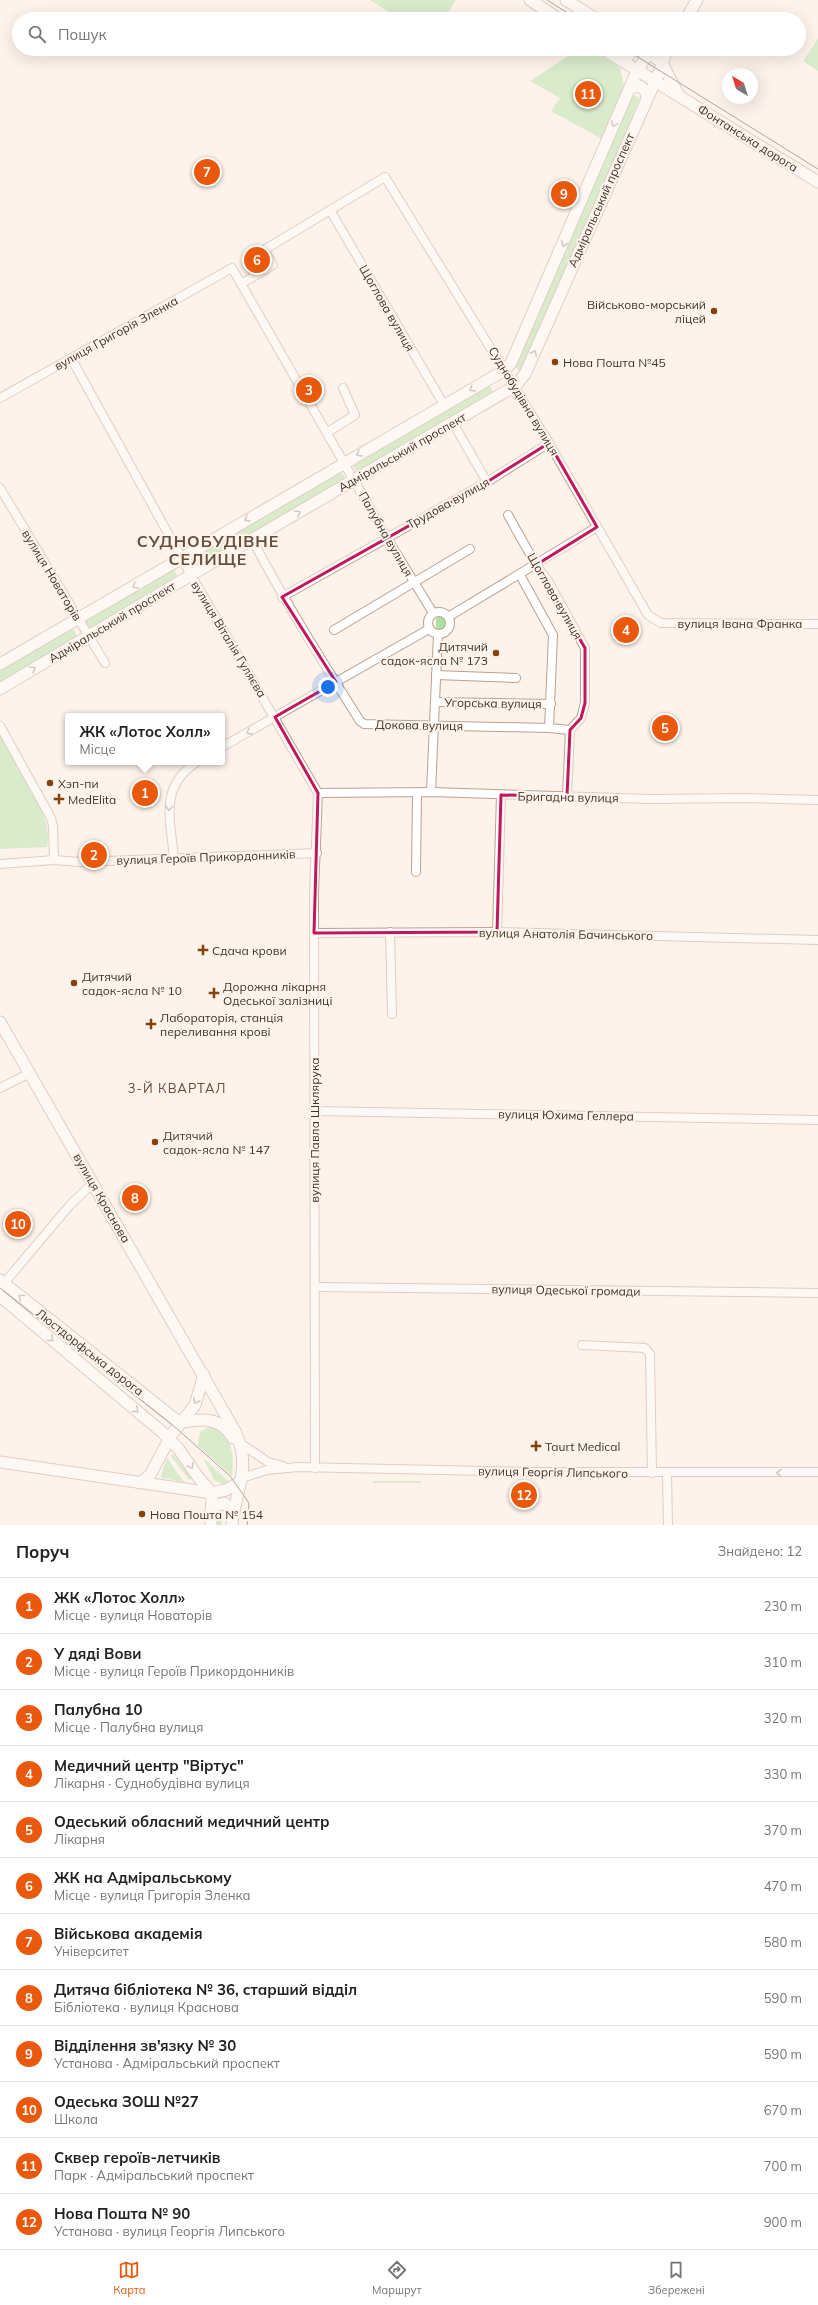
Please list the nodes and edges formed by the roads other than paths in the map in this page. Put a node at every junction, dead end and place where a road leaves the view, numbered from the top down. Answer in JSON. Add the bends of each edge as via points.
{"nodes":[{"id":1,"x":530,"y":0,"type":"edge"},
{"id":2,"x":566,"y":0,"type":"edge"},
{"id":3,"x":695,"y":4,"type":"edge"},
{"id":4,"x":548,"y":12,"type":"edge"},
{"id":5,"x":585,"y":12,"type":"edge"},
{"id":6,"x":684,"y":12,"type":"edge"},
{"id":7,"x":614,"y":56,"type":"edge"},
{"id":8,"x":628,"y":56,"type":"edge"},
{"id":9,"x":645,"y":56,"type":"edge"},
{"id":10,"x":654,"y":56,"type":"edge"},
{"id":11,"x":664,"y":56,"type":"edge"},
{"id":12,"x":618,"y":59,"type":"junction"},
{"id":13,"x":662,"y":63,"type":"junction"},
{"id":14,"x":637,"y":71,"type":"junction"},
{"id":15,"x":655,"y":81,"type":"junction"},
{"id":16,"x":630,"y":88,"type":"junction"},
{"id":17,"x":678,"y":94,"type":"junction"},
{"id":18,"x":647,"y":97,"type":"junction"},
{"id":19,"x":818,"y":182,"type":"edge"},
{"id":20,"x":330,"y":210,"type":"junction"},
{"id":21,"x":232,"y":268,"type":"joint"},
{"id":22,"x":242,"y":284,"type":"junction"},
{"id":23,"x":71,"y":358,"type":"junction"},
{"id":24,"x":505,"y":370,"type":"junction"},
{"id":25,"x":515,"y":386,"type":"junction"},
{"id":26,"x":343,"y":388,"type":"dead end"},
{"id":27,"x":0,"y":398,"type":"edge"},
{"id":28,"x":444,"y":405,"type":"junction"},
{"id":29,"x":453,"y":423,"type":"junction"},
{"id":30,"x":328,"y":432,"type":"junction"},
{"id":31,"x":549,"y":443,"type":"junction"},
{"id":32,"x":344,"y":463,"type":"junction"},
{"id":33,"x":354,"y":480,"type":"junction"},
{"id":34,"x":487,"y":482,"type":"junction"},
{"id":35,"x":0,"y":488,"type":"edge"},
{"id":36,"x":508,"y":515,"type":"dead end"},
{"id":37,"x":597,"y":527,"type":"junction"},
{"id":38,"x":387,"y":538,"type":"junction"},
{"id":39,"x":252,"y":539,"type":"junction"},
{"id":40,"x":470,"y":549,"type":"dead end"},
{"id":41,"x":181,"y":557,"type":"junction"},
{"id":42,"x":536,"y":565,"type":"junction"},
{"id":43,"x":191,"y":575,"type":"junction"},
{"id":44,"x":520,"y":575,"type":"junction"},
{"id":45,"x":414,"y":583,"type":"junction"},
{"id":46,"x":282,"y":597,"type":"junction"},
{"id":47,"x":432,"y":613,"type":"junction"},
{"id":48,"x":448,"y":617,"type":"junction"},
{"id":49,"x":78,"y":618,"type":"junction"},
{"id":50,"x":661,"y":623,"type":"joint"},
{"id":51,"x":818,"y":624,"type":"edge"},
{"id":52,"x":430,"y":629,"type":"junction"},
{"id":53,"x":334,"y":630,"type":"dead end"},
{"id":54,"x":438,"y":634,"type":"junction"},
{"id":55,"x":89,"y":636,"type":"junction"},
{"id":56,"x":105,"y":662,"type":"dead end"},
{"id":57,"x":0,"y":664,"type":"edge"},
{"id":58,"x":436,"y":675,"type":"junction"},
{"id":59,"x":516,"y":678,"type":"dead end"},
{"id":60,"x":336,"y":682,"type":"junction"},
{"id":61,"x":0,"y":689,"type":"edge"},
{"id":62,"x":435,"y":702,"type":"junction"},
{"id":63,"x":551,"y":704,"type":"junction"},
{"id":64,"x":275,"y":717,"type":"junction"},
{"id":65,"x":0,"y":726,"type":"edge"},
{"id":66,"x":434,"y":726,"type":"junction"},
{"id":67,"x":549,"y":728,"type":"junction"},
{"id":68,"x":570,"y":730,"type":"junction"},
{"id":69,"x":225,"y":745,"type":"edge"},
{"id":70,"x":192,"y":765,"type":"edge"},
{"id":71,"x":431,"y":792,"type":"junction"},
{"id":72,"x":318,"y":793,"type":"junction"},
{"id":73,"x":417,"y":793,"type":"junction"},
{"id":74,"x":501,"y":795,"type":"junction"},
{"id":75,"x":567,"y":796,"type":"junction"},
{"id":76,"x":818,"y":800,"type":"edge"},
{"id":77,"x":317,"y":853,"type":"junction"},
{"id":78,"x":174,"y":859,"type":"junction"},
{"id":79,"x":54,"y":860,"type":"junction"},
{"id":80,"x":0,"y":864,"type":"edge"},
{"id":81,"x":416,"y":872,"type":"dead end"},
{"id":82,"x":390,"y":932,"type":"junction"},
{"id":83,"x":497,"y":932,"type":"junction"},
{"id":84,"x":314,"y":933,"type":"junction"},
{"id":85,"x":818,"y":940,"type":"edge"},
{"id":86,"x":392,"y":1014,"type":"dead end"},
{"id":87,"x":0,"y":1022,"type":"edge"},
{"id":88,"x":30,"y":1073,"type":"junction"},
{"id":89,"x":0,"y":1088,"type":"edge"},
{"id":90,"x":314,"y":1111,"type":"junction"},
{"id":91,"x":818,"y":1120,"type":"edge"},
{"id":92,"x":93,"y":1183,"type":"junction"},
{"id":93,"x":1,"y":1284,"type":"edge"},
{"id":94,"x":315,"y":1287,"type":"junction"},
{"id":95,"x":818,"y":1293,"type":"edge"},
{"id":96,"x":0,"y":1296,"type":"edge"},
{"id":97,"x":582,"y":1345,"type":"dead end"},
{"id":98,"x":204,"y":1374,"type":"junction"},
{"id":99,"x":177,"y":1427,"type":"junction"},
{"id":100,"x":169,"y":1440,"type":"junction"},
{"id":101,"x":237,"y":1440,"type":"junction"},
{"id":102,"x":0,"y":1462,"type":"edge"},
{"id":103,"x":156,"y":1467,"type":"junction"},
{"id":104,"x":287,"y":1468,"type":"junction"},
{"id":105,"x":316,"y":1468,"type":"junction"},
{"id":106,"x":818,"y":1472,"type":"edge"},
{"id":107,"x":652,"y":1473,"type":"junction"},
{"id":108,"x":667,"y":1474,"type":"junction"},
{"id":109,"x":239,"y":1482,"type":"junction"},
{"id":110,"x":140,"y":1483,"type":"junction"},
{"id":111,"x":162,"y":1486,"type":"junction"},
{"id":112,"x":212,"y":1493,"type":"junction"},
{"id":113,"x":211,"y":1511,"type":"junction"},
{"id":114,"x":233,"y":1512,"type":"junction"},
{"id":115,"x":211,"y":1525,"type":"edge"},
{"id":116,"x":232,"y":1525,"type":"edge"},
{"id":117,"x":668,"y":1525,"type":"edge"}],
"edges":[{"from":1,"to":4,"type":"main road"},
{"from":2,"to":5,"type":"main road"},
{"from":3,"to":6,"type":"main road"},
{"from":7,"to":12,"type":"main road"},
{"from":8,"to":12,"type":"main road"},
{"from":9,"to":14,"type":"main road","name":"Адміральський проспект"},
{"from":10,"to":13,"type":"main road"},
{"from":11,"to":13,"type":"main road","name":"Адміральський проспект"},
{"from":12,"to":14,"type":"main road"},
{"from":13,"to":15,"type":"main road","name":"Адміральський проспект"},
{"from":13,"to":17,"type":"main road"},
{"from":14,"to":15,"type":"main road","name":"Фонтанська дорога"},
{"from":14,"to":16,"type":"main road","name":"Адміральський проспект"},
{"from":15,"to":17,"type":"main road","name":"Фонтанська дорога"},
{"from":15,"to":18,"type":"main road","name":"Адміральський проспект"},
{"from":16,"to":18,"type":"main road","via":[[640,86]]},
{"from":16,"to":24,"type":"main road","name":"Адміральський проспект","one_way":true,"via":[[532,316],[511,363]]},
{"from":17,"to":19,"type":"main road","name":"Фонтанська дорога"},
{"from":25,"to":18,"type":"main road","name":"Адміральський проспект","one_way":true,"via":[[525,374]]},
{"from":20,"to":22,"type":"street","via":[[264,250],[273,266]]},
{"from":20,"to":24,"type":"street","name":"Суднобудівна вулиця","via":[[385,177]]},
{"from":20,"to":28,"type":"street","name":"Щоглова вулиця"},
{"from":21,"to":22,"type":"street","name":"Палубна вулиця"},
{"from":21,"to":23,"type":"street","name":"вулиця Григорія Зленка"},
{"from":22,"to":30,"type":"street","name":"Палубна вулиця"},
{"from":23,"to":27,"type":"street","name":"вулиця Григорія Зленка"},
{"from":23,"to":41,"type":"street","name":"вулиця Віталія Гуляєва"},
{"from":24,"to":25,"type":"street","name":"Суднобудівна вулиця"},
{"from":24,"to":28,"type":"main road","name":"Адміральський проспект","one_way":true},
{"from":25,"to":29,"type":"main road","name":"Адміральський проспект"},
{"from":25,"to":31,"type":"street","name":"Суднобудівна вулиця"},
{"from":26,"to":30,"type":"street","via":[[355,415]]},
{"from":28,"to":32,"type":"main road","name":"Адміральський проспект","one_way":true},
{"from":29,"to":33,"type":"main road","name":"Адміральський проспект"},
{"from":29,"to":34,"type":"street"},
{"from":30,"to":32,"type":"street","name":"Палубна вулиця"},
{"from":31,"to":34,"type":"street","name":"Трудова вулиця"},
{"from":31,"to":37,"type":"street","name":"Суднобудівна вулиця"},
{"from":32,"to":33,"type":"street","name":"Палубна вулиця"},
{"from":32,"to":41,"type":"main road","name":"Адміральський проспект","one_way":true},
{"from":33,"to":38,"type":"street","name":"Палубна вулиця"},
{"from":39,"to":33,"type":"main road","name":"Адміральський проспект","one_way":true},
{"from":34,"to":38,"type":"street","name":"Трудова вулиця"},
{"from":35,"to":49,"type":"street","name":"вулиця Новаторів"},
{"from":36,"to":42,"type":"street","name":"Щоглова вулиця"},
{"from":37,"to":42,"type":"street"},
{"from":37,"to":50,"type":"street","name":"Суднобудівна вулиця","via":[[648,615]]},
{"from":38,"to":45,"type":"street","name":"Палубна вулиця"},
{"from":38,"to":46,"type":"street","name":"Трудова вулиця"},
{"from":39,"to":43,"type":"main road","name":"Адміральський проспект"},
{"from":39,"to":46,"type":"street","name":"Докова вулиця"},
{"from":40,"to":45,"type":"street"},
{"from":41,"to":43,"type":"street","name":"вулиця Віталія Гуляєва"},
{"from":41,"to":49,"type":"main road","name":"Адміральський проспект","one_way":true},
{"from":42,"to":44,"type":"street"},
{"from":42,"to":68,"type":"street","name":"Щоглова вулиця","via":[[548,581],[585,648],[585,703],[581,718]]},
{"from":43,"to":55,"type":"main road","name":"Адміральський проспект"},
{"from":43,"to":64,"type":"street","name":"вулиця Віталія Гуляєва"},
{"from":44,"to":48,"type":"street"},
{"from":44,"to":63,"type":"street","via":[[554,635]]},
{"from":45,"to":47,"type":"street","name":"Палубна вулиця"},
{"from":45,"to":53,"type":"street"},
{"from":46,"to":60,"type":"street","name":"Докова вулиця"},
{"from":47,"to":48,"type":"street","via":[[441,611]]},
{"from":47,"to":52,"type":"street"},
{"from":48,"to":54,"type":"street","via":[[449,627]]},
{"from":49,"to":55,"type":"street","name":"вулиця Новаторів"},
{"from":49,"to":57,"type":"main road","name":"Адміральський проспект"},
{"from":50,"to":51,"type":"street","name":"вулиця Івана Франка"},
{"from":52,"to":54,"type":"street"},
{"from":52,"to":60,"type":"street"},
{"from":54,"to":58,"type":"street"},
{"from":55,"to":56,"type":"street","name":"вулиця Новаторів"},
{"from":61,"to":55,"type":"main road","name":"Адміральський проспект","one_way":true},
{"from":58,"to":59,"type":"street"},
{"from":58,"to":62,"type":"street"},
{"from":60,"to":64,"type":"street"},
{"from":60,"to":66,"type":"street","name":"Докова вулиця","via":[[364,724]]},
{"from":62,"to":63,"type":"street","name":"Угорська вулиця"},
{"from":62,"to":66,"type":"street"},
{"from":63,"to":67,"type":"street"},
{"from":64,"to":69,"type":"street","one_way":true},
{"from":64,"to":72,"type":"street","name":"вулиця Віталія Гуляєва"},
{"from":65,"to":79,"type":"street","via":[[51,818]]},
{"from":66,"to":67,"type":"street","name":"Докова вулиця"},
{"from":66,"to":71,"type":"street"},
{"from":67,"to":68,"type":"street","name":"Докова вулиця"},
{"from":68,"to":75,"type":"street"},
{"from":70,"to":78,"type":"street","one_way":true,"via":[[173,787],[169,801],[168,816]]},
{"from":71,"to":73,"type":"street","name":"Бригадна вулиця"},
{"from":71,"to":74,"type":"street","name":"Бригадна вулиця"},
{"from":72,"to":73,"type":"street","name":"Бригадна вулиця"},
{"from":72,"to":77,"type":"street","name":"вулиця Павла Шклярука"},
{"from":73,"to":81,"type":"street"},
{"from":74,"to":75,"type":"street","name":"Бригадна вулиця"},
{"from":74,"to":83,"type":"street"},
{"from":75,"to":76,"type":"street","name":"Бригадна вулиця"},
{"from":77,"to":78,"type":"street","name":"вулиця Героїв Прикордонників"},
{"from":77,"to":84,"type":"street","name":"вулиця Павла Шклярука"},
{"from":78,"to":79,"type":"street","name":"вулиця Героїв Прикордонників","via":[[80,862]]},
{"from":79,"to":80,"type":"street","name":"вулиця Героїв Прикордонників"},
{"from":82,"to":83,"type":"street","name":"вулиця Анатолія Бачинського"},
{"from":82,"to":84,"type":"street","name":"вулиця Анатолія Бачинського"},
{"from":82,"to":86,"type":"street"},
{"from":83,"to":85,"type":"street","name":"вулиця Анатолія Бачинського"},
{"from":84,"to":90,"type":"street","name":"вулиця Павла Шклярука"},
{"from":87,"to":88,"type":"main road","name":"вулиця Краснова"},
{"from":88,"to":89,"type":"street"},
{"from":88,"to":92,"type":"main road","name":"вулиця Краснова"},
{"from":90,"to":91,"type":"street","name":"вулиця Юхима Геллера"},
{"from":90,"to":94,"type":"street","name":"вулиця Павла Шклярука"},
{"from":92,"to":93,"type":"street","via":[[70,1205]]},
{"from":92,"to":98,"type":"main road","name":"вулиця Краснова"},
{"from":99,"to":93,"type":"main road","name":"Люстдорфська дорога","one_way":true},
{"from":94,"to":95,"type":"street","name":"вулиця Одеської громади"},
{"from":94,"to":105,"type":"street","name":"вулиця Павла Шклярука"},
{"from":96,"to":100,"type":"main road","name":"Люстдорфська дорога","one_way":true},
{"from":97,"to":107,"type":"street","via":[[645,1348],[648,1351]]},
{"from":98,"to":99,"type":"main road","one_way":true,"via":[[195,1405]]},
{"from":98,"to":101,"type":"main road","name":"вулиця Краснова","via":[[227,1414]]},
{"from":99,"to":100,"type":"main road"},
{"from":99,"to":101,"type":"main road","via":[[204,1419],[214,1420]]},
{"from":100,"to":103,"type":"main road"},
{"from":100,"to":112,"type":"main road","name":"Люстдорфська дорога","one_way":true,"via":[[182,1452]]},
{"from":101,"to":104,"type":"street","name":"вулиця Георгія Липського","via":[[268,1462]]},
{"from":101,"to":109,"type":"main road","name":"вулиця Краснова"},
{"from":102,"to":110,"type":"main road"},
{"from":103,"to":110,"type":"main road"},
{"from":103,"to":111,"type":"main road"},
{"from":104,"to":105,"type":"street","name":"вулиця Георгія Липського"},
{"from":104,"to":109,"type":"street","name":"вулиця Георгія Липського","via":[[267,1470]]},
{"from":105,"to":107,"type":"street","name":"вулиця Георгія Липського"},
{"from":106,"to":108,"type":"street","name":"вулиця Георгія Липського","one_way":true},
{"from":107,"to":108,"type":"street","name":"вулиця Георгія Липського"},
{"from":108,"to":117,"type":"street"},
{"from":109,"to":112,"type":"main road"},
{"from":109,"to":114,"type":"main road"},
{"from":110,"to":111,"type":"main road"},
{"from":111,"to":112,"type":"main road"},
{"from":112,"to":113,"type":"main road"},
{"from":113,"to":114,"type":"main road","via":[[224,1503]]},
{"from":113,"to":115,"type":"main road"},
{"from":114,"to":116,"type":"main road"}]}
